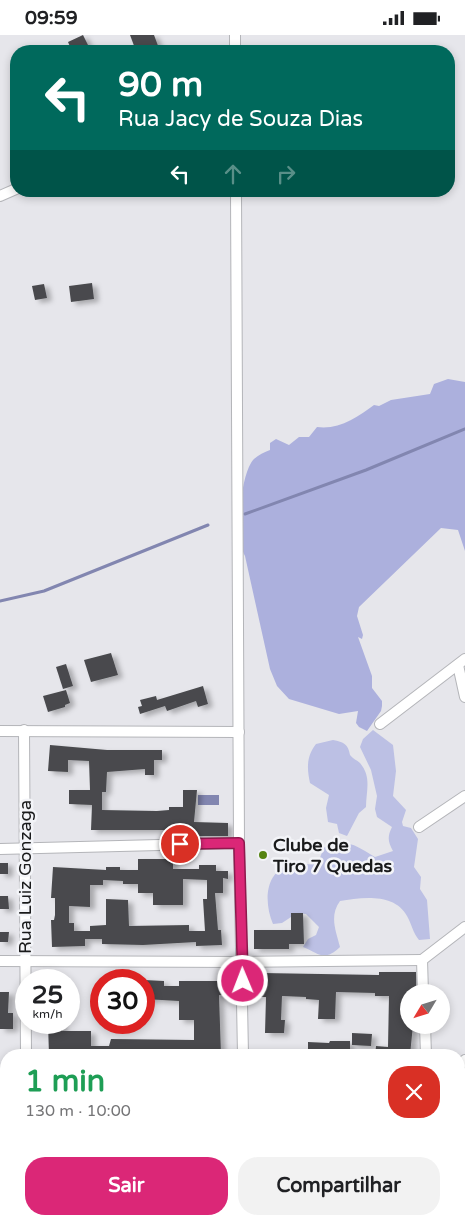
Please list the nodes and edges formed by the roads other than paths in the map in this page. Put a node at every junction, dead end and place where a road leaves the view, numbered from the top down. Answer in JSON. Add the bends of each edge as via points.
{"nodes":[{"id":1,"x":236,"y":197,"type":"edge"},
{"id":2,"x":461,"y":662,"type":"edge"},
{"id":3,"x":465,"y":697,"type":"edge"},
{"id":4,"x":380,"y":724,"type":"dead end"},
{"id":5,"x":24,"y":730,"type":"junction"},
{"id":6,"x":0,"y":731,"type":"edge"},
{"id":7,"x":239,"y":732,"type":"junction"},
{"id":8,"x":465,"y":796,"type":"edge"},
{"id":9,"x":419,"y":827,"type":"dead end"},
{"id":10,"x":239,"y":843,"type":"junction"},
{"id":11,"x":0,"y":849,"type":"edge"},
{"id":12,"x":25,"y":849,"type":"junction"},
{"id":13,"x":465,"y":927,"type":"edge"},
{"id":14,"x":422,"y":960,"type":"junction"},
{"id":15,"x":0,"y":961,"type":"edge"},
{"id":16,"x":26,"y":961,"type":"junction"},
{"id":17,"x":242,"y":962,"type":"junction"},
{"id":18,"x":423,"y":984,"type":"edge"},
{"id":19,"x":425,"y":1034,"type":"edge"},
{"id":20,"x":26,"y":1049,"type":"edge"},
{"id":21,"x":243,"y":1049,"type":"edge"},
{"id":22,"x":426,"y":1049,"type":"edge"}],
"edges":[{"from":1,"to":7,"type":"street"},
{"from":2,"to":3,"type":"street"},
{"from":2,"to":4,"type":"street"},
{"from":5,"to":6,"type":"street"},
{"from":5,"to":7,"type":"street"},
{"from":5,"to":12,"type":"street","name":"Rua Luiz Gonzaga"},
{"from":7,"to":10,"type":"street"},
{"from":8,"to":9,"type":"street"},
{"from":10,"to":12,"type":"street"},
{"from":10,"to":17,"type":"street"},
{"from":11,"to":12,"type":"street"},
{"from":12,"to":16,"type":"street","name":"Rua Luiz Gonzaga"},
{"from":13,"to":14,"type":"street"},
{"from":14,"to":17,"type":"street"},
{"from":14,"to":18,"type":"street"},
{"from":15,"to":16,"type":"street"},
{"from":16,"to":17,"type":"street"},
{"from":16,"to":20,"type":"street","name":"Rua Luiz Gonzaga"},
{"from":17,"to":21,"type":"street"},
{"from":19,"to":22,"type":"street"}]}
